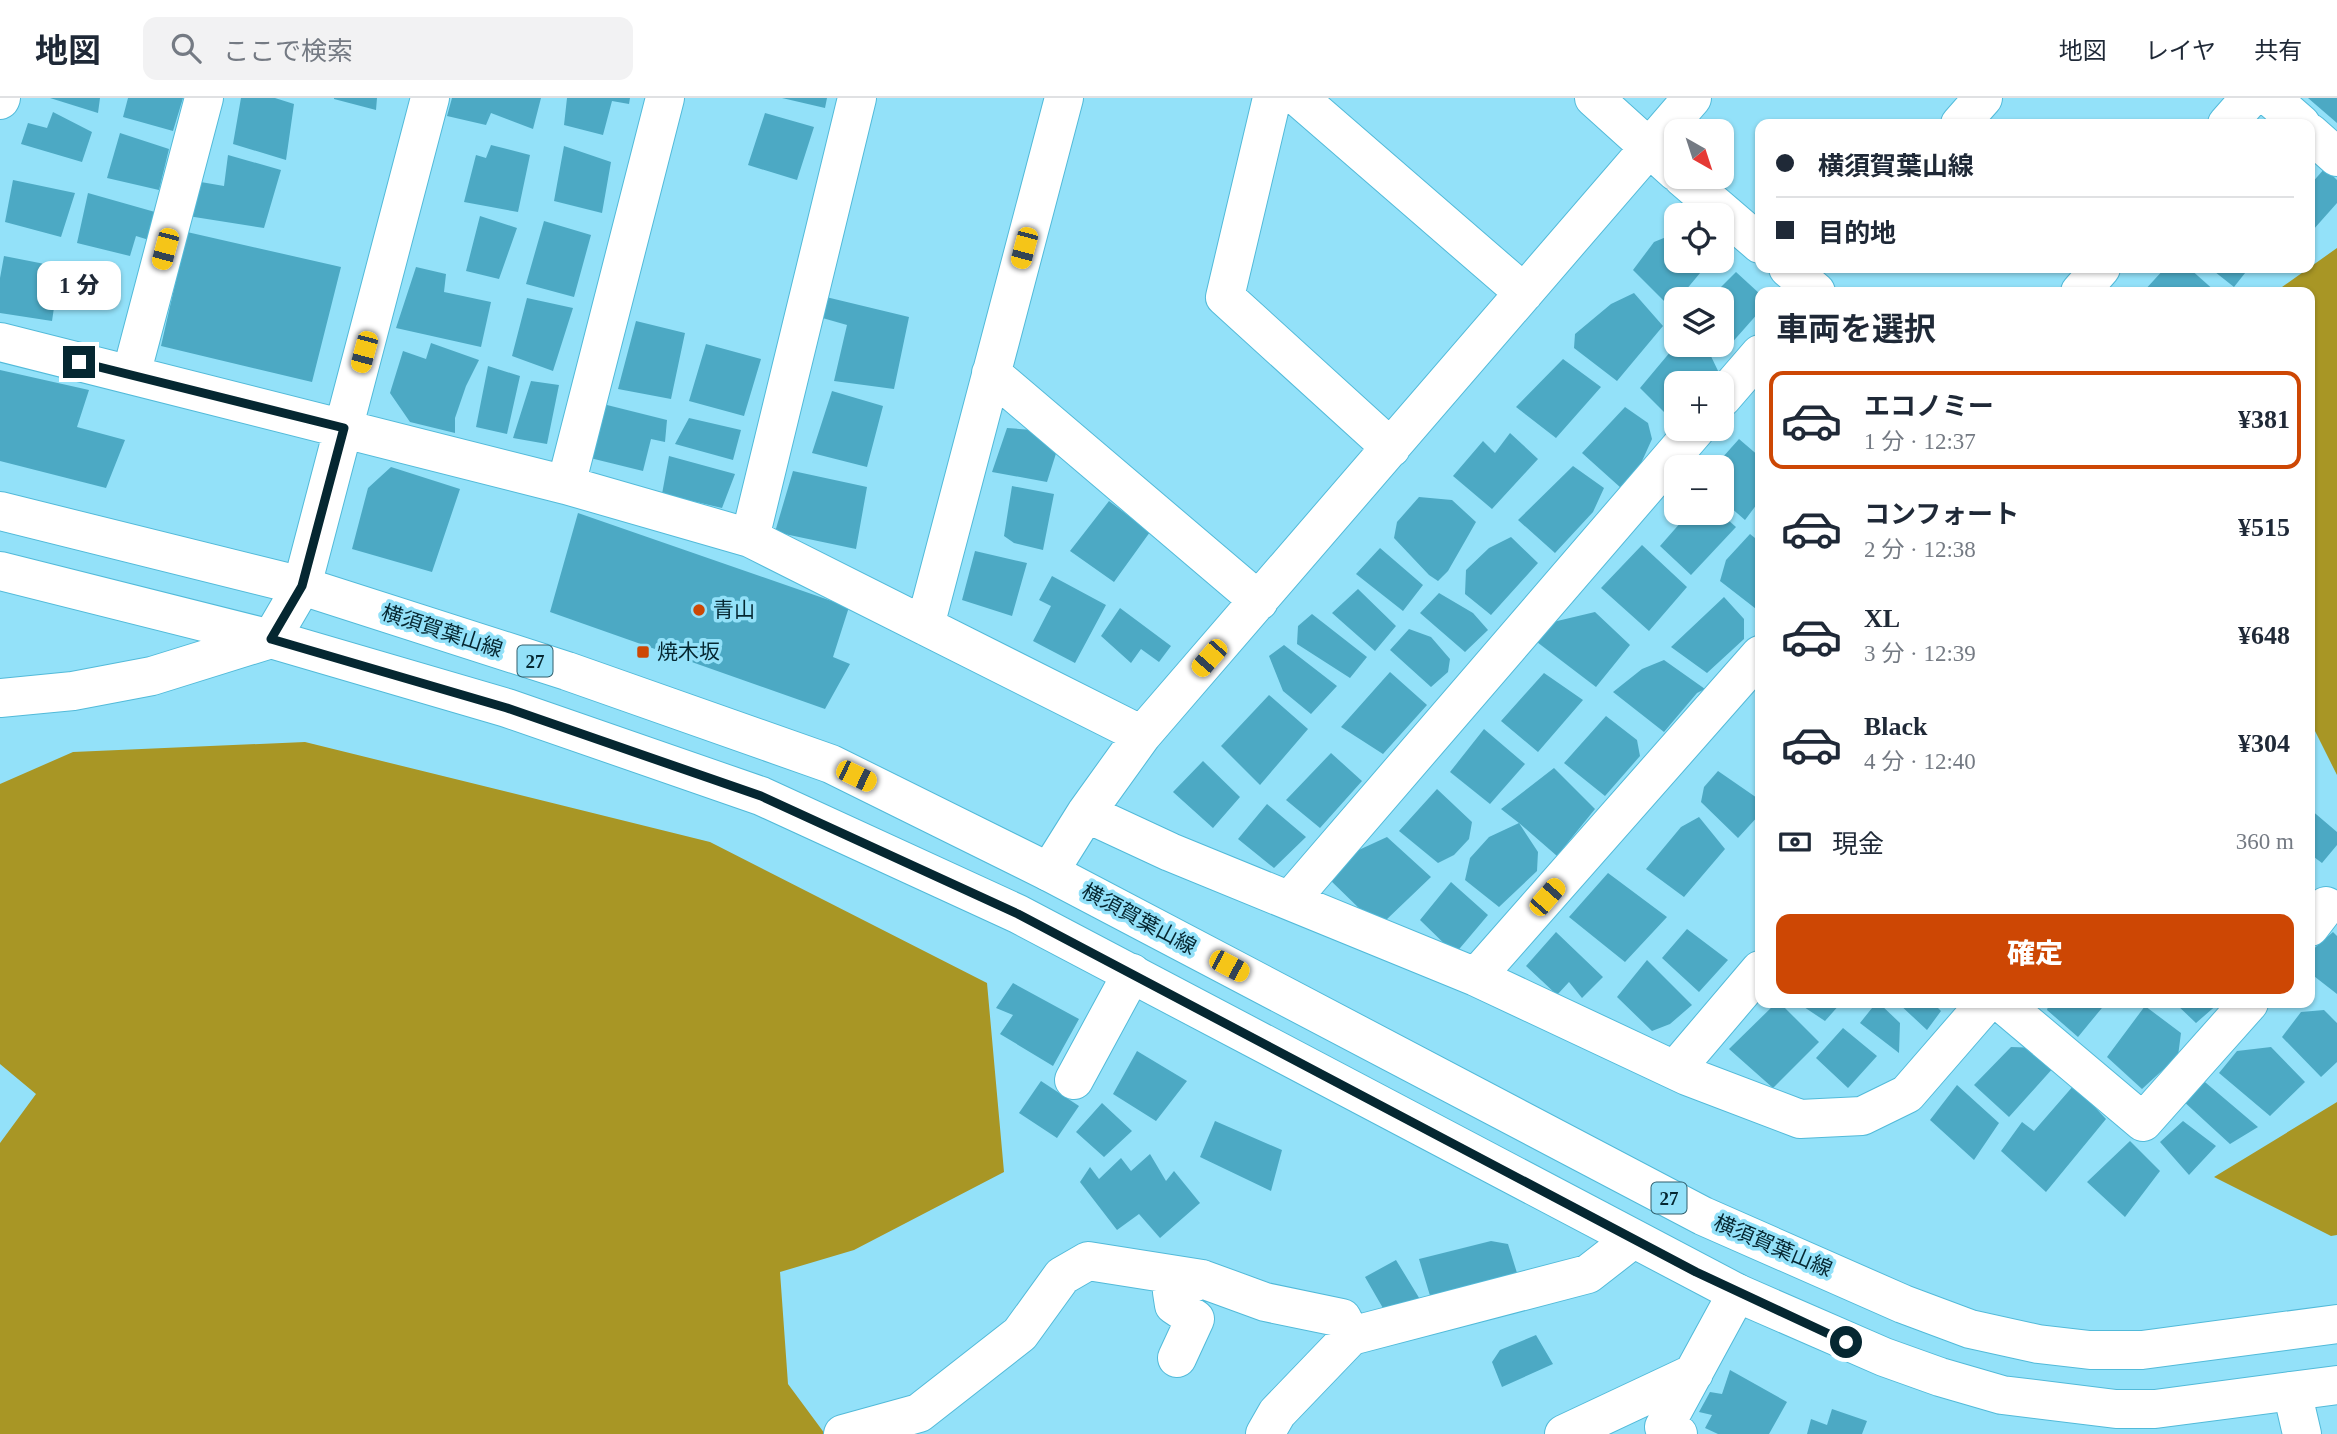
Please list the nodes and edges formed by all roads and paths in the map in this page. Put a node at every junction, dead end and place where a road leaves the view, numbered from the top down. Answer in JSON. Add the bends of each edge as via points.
{"nodes":[{"id":1,"x":205,"y":98,"type":"edge"},
{"id":2,"x":430,"y":98,"type":"edge"},
{"id":3,"x":666,"y":98,"type":"edge"},
{"id":4,"x":857,"y":98,"type":"edge"},
{"id":5,"x":1064,"y":98,"type":"edge"},
{"id":6,"x":1272,"y":98,"type":"edge"},
{"id":7,"x":1299,"y":98,"type":"edge"},
{"id":8,"x":1594,"y":98,"type":"edge"},
{"id":9,"x":1692,"y":98,"type":"edge"},
{"id":10,"x":1983,"y":98,"type":"edge"},
{"id":11,"x":2250,"y":98,"type":"edge"},
{"id":12,"x":2271,"y":98,"type":"edge"},
{"id":13,"x":1964,"y":119,"type":"edge"},
{"id":14,"x":2231,"y":119,"type":"edge"},
{"id":15,"x":2295,"y":119,"type":"edge"},
{"id":16,"x":2315,"y":137,"type":"edge"},
{"id":17,"x":2337,"y":157,"type":"edge"},
{"id":18,"x":1663,"y":160,"type":"edge"},
{"id":19,"x":1696,"y":189,"type":"edge"},
{"id":20,"x":1755,"y":240,"type":"edge"},
{"id":21,"x":2097,"y":273,"type":"edge"},
{"id":22,"x":2085,"y":287,"type":"edge"},
{"id":23,"x":1524,"y":293,"type":"junction"},
{"id":24,"x":0,"y":342,"type":"edge"},
{"id":25,"x":1755,"y":360,"type":"edge"},
{"id":26,"x":991,"y":373,"type":"junction"},
{"id":27,"x":131,"y":375,"type":"junction"},
{"id":28,"x":1734,"y":384,"type":"edge"},
{"id":29,"x":344,"y":428,"type":"junction"},
{"id":30,"x":1686,"y":441,"type":"edge"},
{"id":31,"x":1391,"y":448,"type":"junction"},
{"id":32,"x":566,"y":485,"type":"junction"},
{"id":33,"x":0,"y":511,"type":"edge"},
{"id":34,"x":750,"y":538,"type":"junction"},
{"id":35,"x":0,"y":571,"type":"edge"},
{"id":36,"x":302,"y":586,"type":"junction"},
{"id":37,"x":1259,"y":601,"type":"junction"},
{"id":38,"x":925,"y":626,"type":"junction"},
{"id":39,"x":271,"y":639,"type":"junction"},
{"id":40,"x":1755,"y":661,"type":"edge"},
{"id":41,"x":0,"y":698,"type":"edge"},
{"id":42,"x":1142,"y":735,"type":"junction"},
{"id":43,"x":1086,"y":813,"type":"junction"},
{"id":44,"x":1049,"y":872,"type":"junction"},
{"id":45,"x":1291,"y":900,"type":"junction"},
{"id":46,"x":1132,"y":973,"type":"junction"},
{"id":47,"x":1755,"y":976,"type":"edge"},
{"id":48,"x":1476,"y":977,"type":"junction"},
{"id":49,"x":1982,"y":1008,"type":"edge"},
{"id":50,"x":2008,"y":1008,"type":"edge"},
{"id":51,"x":2245,"y":1008,"type":"edge"},
{"id":52,"x":1675,"y":1070,"type":"junction"},
{"id":53,"x":1074,"y":1080,"type":"dead end"},
{"id":54,"x":1633,"y":1239,"type":"junction"},
{"id":55,"x":1202,"y":1279,"type":"junction"},
{"id":56,"x":1737,"y":1293,"type":"junction"},
{"id":57,"x":2337,"y":1324,"type":"edge"},
{"id":58,"x":1350,"y":1336,"type":"junction"},
{"id":59,"x":1177,"y":1358,"type":"dead end"},
{"id":60,"x":1694,"y":1373,"type":"junction"},
{"id":61,"x":2337,"y":1385,"type":"edge"},
{"id":62,"x":2292,"y":1391,"type":"junction"},
{"id":63,"x":2157,"y":1422,"type":"edge"},
{"id":64,"x":843,"y":1434,"type":"edge"},
{"id":65,"x":1265,"y":1434,"type":"edge"},
{"id":66,"x":1564,"y":1434,"type":"edge"},
{"id":67,"x":1678,"y":1434,"type":"edge"},
{"id":68,"x":2301,"y":1434,"type":"edge"}],
"edges":[{"from":1,"to":27,"type":"street"},
{"from":2,"to":29,"type":"street"},
{"from":3,"to":32,"type":"street"},
{"from":4,"to":34,"type":"street"},
{"from":5,"to":26,"type":"street"},
{"from":6,"to":31,"type":"street","via":[[1225,297]]},
{"from":7,"to":23,"type":"street"},
{"from":8,"to":18,"type":"street"},
{"from":9,"to":18,"type":"street"},
{"from":10,"to":13,"type":"street"},
{"from":11,"to":14,"type":"street"},
{"from":12,"to":15,"type":"street"},
{"from":16,"to":17,"type":"street"},
{"from":18,"to":23,"type":"street"},
{"from":19,"to":20,"type":"street"},
{"from":21,"to":22,"type":"street"},
{"from":23,"to":31,"type":"street"},
{"from":24,"to":27,"type":"street"},
{"from":25,"to":28,"type":"street"},
{"from":26,"to":37,"type":"street"},
{"from":26,"to":38,"type":"street"},
{"from":27,"to":29,"type":"street"},
{"from":29,"to":32,"type":"street"},
{"from":29,"to":36,"type":"street"},
{"from":30,"to":45,"type":"street"},
{"from":31,"to":37,"type":"street"},
{"from":32,"to":34,"type":"street"},
{"from":33,"to":36,"type":"street","name":"横須賀葉山線","number":"27"},
{"from":34,"to":38,"type":"street"},
{"from":35,"to":39,"type":"street","number":"27"},
{"from":36,"to":39,"type":"street"},
{"from":36,"to":44,"type":"street","name":"横須賀葉山線","number":"27","via":[[831,764]]},
{"from":37,"to":42,"type":"street"},
{"from":38,"to":42,"type":"street"},
{"from":39,"to":41,"type":"street","via":[[152,676],[74,691]]},
{"from":39,"to":46,"type":"street","number":"27","via":[[507,708],[761,796],[1018,914]]},
{"from":40,"to":48,"type":"street"},
{"from":42,"to":43,"type":"street"},
{"from":43,"to":44,"type":"street"},
{"from":43,"to":45,"type":"street"},
{"from":44,"to":57,"type":"street","name":"横須賀葉山線","number":"27","via":[[1703,1216],[1970,1329],[2038,1344],[2142,1350]]},
{"from":45,"to":48,"type":"street"},
{"from":46,"to":53,"type":"street"},
{"from":46,"to":54,"type":"street","number":"27"},
{"from":47,"to":52,"type":"street"},
{"from":48,"to":52,"type":"street"},
{"from":49,"to":52,"type":"street","via":[[1907,1094],[1862,1116],[1800,1119]]},
{"from":50,"to":51,"type":"street","via":[[2143,1122]]},
{"from":54,"to":56,"type":"street","number":"27"},
{"from":54,"to":58,"type":"street","via":[[1588,1274]]},
{"from":55,"to":58,"type":"street","via":[[1265,1302],[1342,1318]]},
{"from":55,"to":59,"type":"street","via":[[1172,1292],[1174,1306],[1195,1319]]},
{"from":55,"to":64,"type":"street","via":[[1088,1261],[1062,1276],[1020,1334],[919,1413]]},
{"from":56,"to":60,"type":"street"},
{"from":56,"to":63,"type":"street","number":"27","via":[[1884,1357],[2003,1395],[2116,1409]]},
{"from":58,"to":65,"type":"street","via":[[1277,1413]]},
{"from":60,"to":66,"type":"street"},
{"from":60,"to":67,"type":"street","via":[[1664,1427]]},
{"from":61,"to":62,"type":"street","number":"27"},
{"from":62,"to":63,"type":"street","number":"27"},
{"from":62,"to":68,"type":"street"}]}
